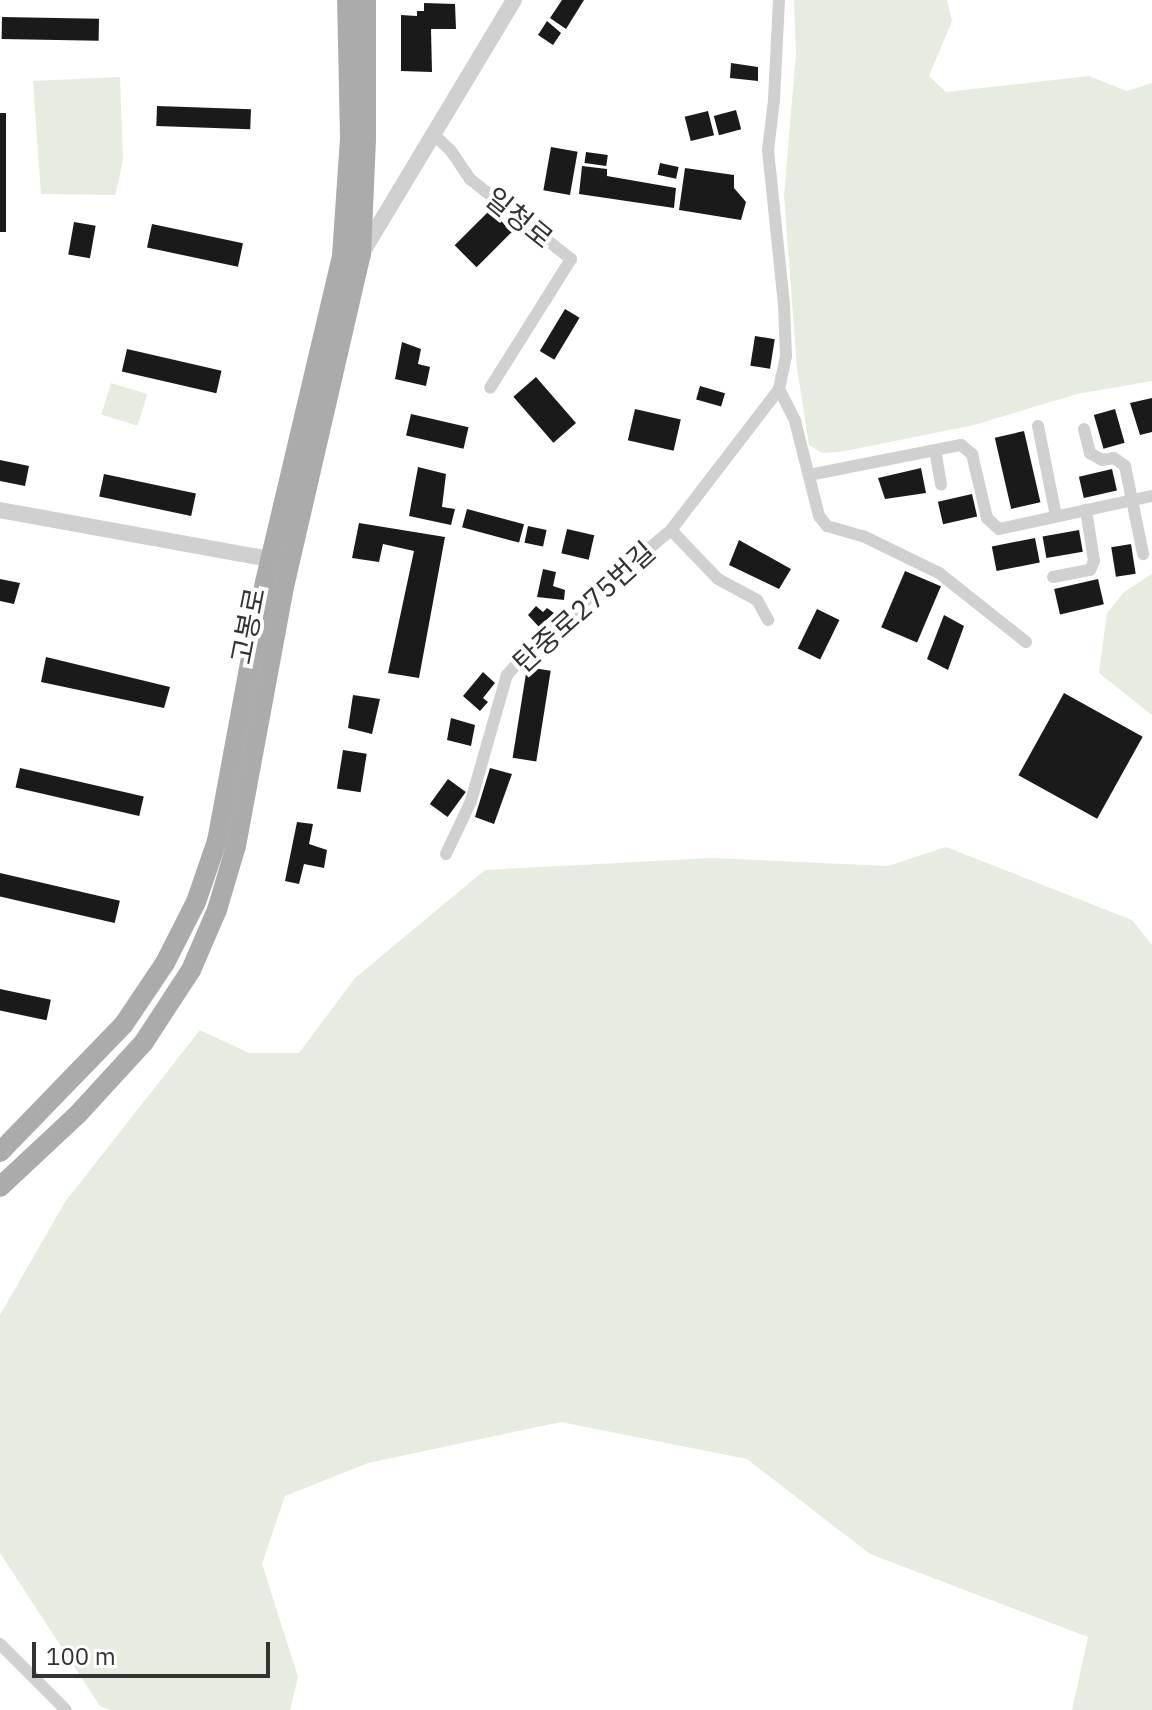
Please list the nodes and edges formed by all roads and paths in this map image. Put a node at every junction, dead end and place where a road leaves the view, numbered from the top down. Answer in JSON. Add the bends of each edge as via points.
{"nodes":[{"id":1,"x":347,"y":0,"type":"edge"},
{"id":2,"x":366,"y":0,"type":"edge"},
{"id":3,"x":514,"y":0,"type":"edge"},
{"id":4,"x":779,"y":0,"type":"edge"},
{"id":5,"x":433,"y":134,"type":"junction"},
{"id":6,"x":361,"y":254,"type":"junction"},
{"id":7,"x":490,"y":388,"type":"dead end"},
{"id":8,"x":779,"y":389,"type":"junction"},
{"id":9,"x":1038,"y":426,"type":"dead end"},
{"id":10,"x":1084,"y":429,"type":"dead end"},
{"id":11,"x":935,"y":450,"type":"junction"},
{"id":12,"x":809,"y":475,"type":"junction"},
{"id":13,"x":941,"y":484,"type":"dead end"},
{"id":14,"x":1152,"y":496,"type":"edge"},
{"id":15,"x":1132,"y":500,"type":"junction"},
{"id":16,"x":0,"y":510,"type":"edge"},
{"id":17,"x":1086,"y":510,"type":"junction"},
{"id":18,"x":1056,"y":516,"type":"junction"},
{"id":19,"x":671,"y":530,"type":"junction"},
{"id":20,"x":1143,"y":554,"type":"dead end"},
{"id":21,"x":280,"y":561,"type":"junction"},
{"id":22,"x":1053,"y":577,"type":"dead end"},
{"id":23,"x":768,"y":620,"type":"dead end"},
{"id":24,"x":1026,"y":642,"type":"dead end"},
{"id":25,"x":446,"y":854,"type":"dead end"},
{"id":26,"x":0,"y":1152,"type":"edge"},
{"id":27,"x":0,"y":1187,"type":"edge"},
{"id":28,"x":0,"y":1644,"type":"edge"},
{"id":29,"x":66,"y":1710,"type":"edge"}],
"edges":[{"from":1,"to":21,"type":"main road","name":"고봉로","via":[[350,138],[342,256]]},
{"from":2,"to":6,"type":"main road","name":"고봉로"},
{"from":3,"to":5,"type":"street"},
{"from":4,"to":8,"type":"street","name":"탄중로275번길","via":[[768,150],[784,304],[786,356]]},
{"from":5,"to":6,"type":"street"},
{"from":5,"to":7,"type":"street","name":"일청로","via":[[470,179],[571,259]]},
{"from":6,"to":21,"type":"main road","name":"고봉로"},
{"from":8,"to":12,"type":"street","via":[[795,421]]},
{"from":8,"to":19,"type":"street","name":"탄중로275번길"},
{"from":9,"to":18,"type":"street"},
{"from":10,"to":15,"type":"street","via":[[1090,453],[1125,466]]},
{"from":11,"to":12,"type":"street"},
{"from":11,"to":13,"type":"street"},
{"from":11,"to":18,"type":"street","via":[[961,445],[972,454],[987,518],[999,529]]},
{"from":12,"to":24,"type":"street","via":[[819,516],[827,526],[863,536],[939,573]]},
{"from":14,"to":15,"type":"street"},
{"from":15,"to":17,"type":"street"},
{"from":15,"to":20,"type":"street"},
{"from":16,"to":21,"type":"street"},
{"from":17,"to":18,"type":"street"},
{"from":17,"to":22,"type":"street","via":[[1094,561],[1090,570]]},
{"from":19,"to":23,"type":"street","via":[[718,579],[757,600]]},
{"from":19,"to":25,"type":"street","name":"탄중로275번길","via":[[537,641],[507,675],[471,801]]},
{"from":21,"to":26,"type":"main road","name":"고봉로","via":[[217,841],[196,902],[165,963],[124,1024]]},
{"from":21,"to":27,"type":"main road","name":"고봉로","via":[[236,846],[191,970],[144,1042]]},
{"from":28,"to":29,"type":"street"}]}
